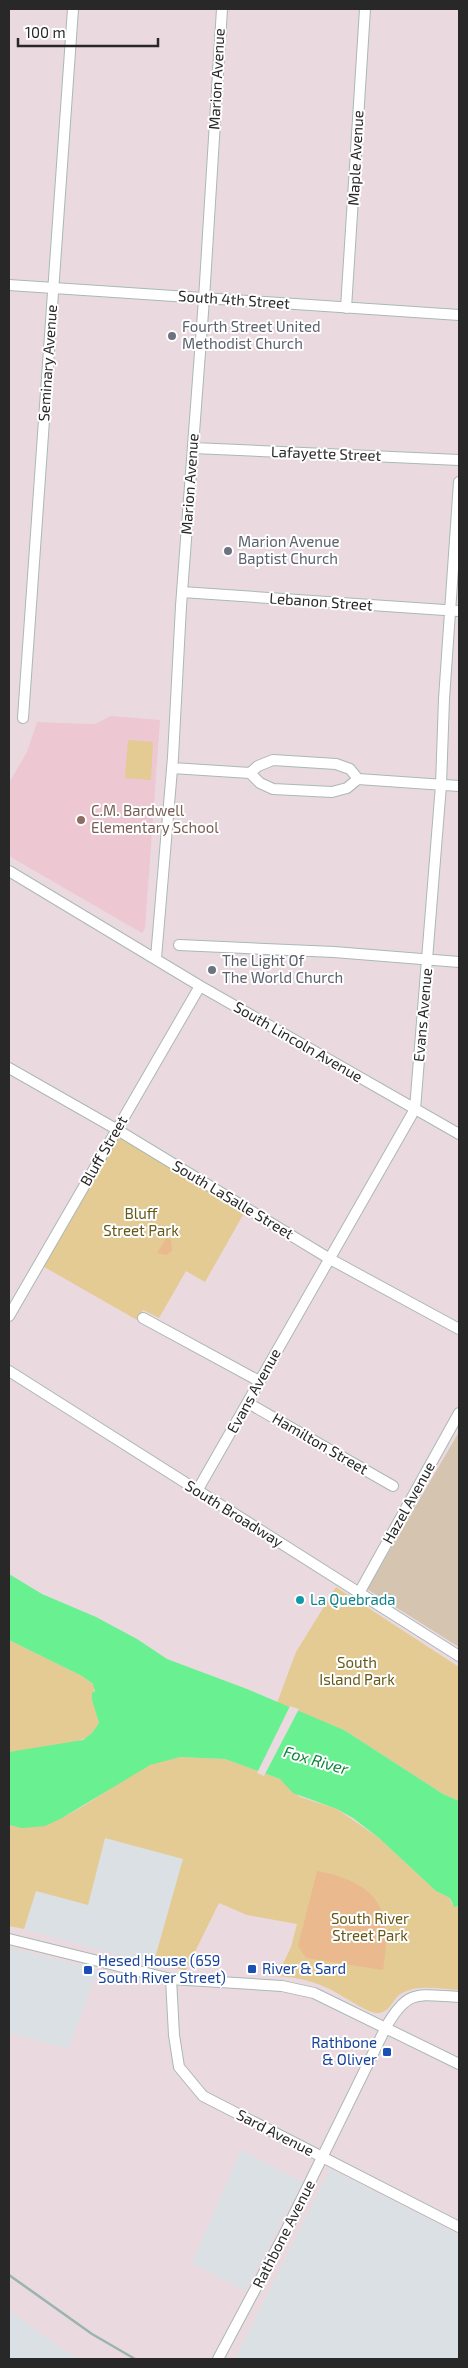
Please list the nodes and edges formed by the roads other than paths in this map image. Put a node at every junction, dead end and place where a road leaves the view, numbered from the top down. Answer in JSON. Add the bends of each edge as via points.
{"nodes":[{"id":1,"x":73,"y":9,"type":"edge"},
{"id":2,"x":222,"y":9,"type":"edge"},
{"id":3,"x":364,"y":9,"type":"edge"},
{"id":4,"x":9,"y":285,"type":"edge"},
{"id":5,"x":53,"y":288,"type":"junction"},
{"id":6,"x":204,"y":299,"type":"junction"},
{"id":7,"x":346,"y":308,"type":"junction"},
{"id":8,"x":459,"y":315,"type":"edge"},
{"id":9,"x":193,"y":448,"type":"junction"},
{"id":10,"x":459,"y":460,"type":"edge"},
{"id":11,"x":459,"y":482,"type":"edge"},
{"id":12,"x":182,"y":592,"type":"junction"},
{"id":13,"x":454,"y":611,"type":"edge"},
{"id":14,"x":24,"y":718,"type":"dead end"},
{"id":15,"x":172,"y":768,"type":"junction"},
{"id":16,"x":250,"y":773,"type":"junction"},
{"id":17,"x":358,"y":779,"type":"junction"},
{"id":18,"x":441,"y":785,"type":"junction"},
{"id":19,"x":459,"y":786,"type":"edge"},
{"id":20,"x":9,"y":871,"type":"edge"},
{"id":21,"x":179,"y":945,"type":"dead end"},
{"id":22,"x":156,"y":958,"type":"junction"},
{"id":23,"x":428,"y":960,"type":"junction"},
{"id":24,"x":459,"y":962,"type":"edge"},
{"id":25,"x":200,"y":986,"type":"junction"},
{"id":26,"x":9,"y":1068,"type":"edge"},
{"id":27,"x":415,"y":1109,"type":"junction"},
{"id":28,"x":116,"y":1130,"type":"junction"},
{"id":29,"x":459,"y":1134,"type":"edge"},
{"id":30,"x":330,"y":1259,"type":"junction"},
{"id":31,"x":9,"y":1316,"type":"edge"},
{"id":32,"x":143,"y":1318,"type":"dead end"},
{"id":33,"x":459,"y":1329,"type":"edge"},
{"id":34,"x":9,"y":1372,"type":"edge"},
{"id":35,"x":259,"y":1381,"type":"junction"},
{"id":36,"x":248,"y":1403,"type":"junction"},
{"id":37,"x":459,"y":1413,"type":"edge"},
{"id":38,"x":393,"y":1486,"type":"dead end"},
{"id":39,"x":197,"y":1491,"type":"junction"},
{"id":40,"x":358,"y":1593,"type":"junction"},
{"id":41,"x":459,"y":1656,"type":"edge"},
{"id":42,"x":9,"y":1939,"type":"edge"},
{"id":43,"x":171,"y":1979,"type":"junction"},
{"id":44,"x":459,"y":1997,"type":"edge"},
{"id":45,"x":386,"y":2027,"type":"junction"},
{"id":46,"x":459,"y":2064,"type":"edge"},
{"id":47,"x":323,"y":2158,"type":"junction"},
{"id":48,"x":459,"y":2226,"type":"edge"},
{"id":49,"x":218,"y":2359,"type":"edge"}],
"edges":[{"from":1,"to":5,"type":"street","name":"Seminary Avenue"},
{"from":2,"to":6,"type":"street","name":"Marion Avenue"},
{"from":3,"to":7,"type":"street","name":"Maple Avenue"},
{"from":4,"to":5,"type":"street","name":"South 4th Street"},
{"from":5,"to":6,"type":"street","name":"South 4th Street"},
{"from":5,"to":14,"type":"street","name":"Seminary Avenue"},
{"from":6,"to":7,"type":"street","name":"South 4th Street"},
{"from":6,"to":9,"type":"street","name":"Marion Avenue"},
{"from":7,"to":8,"type":"street","name":"South 4th Street"},
{"from":9,"to":10,"type":"street","name":"Lafayette Street"},
{"from":9,"to":12,"type":"street","name":"Marion Avenue"},
{"from":11,"to":13,"type":"street","name":"Evans Avenue"},
{"from":12,"to":13,"type":"street","name":"Lebanon Street"},
{"from":12,"to":15,"type":"street","name":"Marion Avenue"},
{"from":13,"to":18,"type":"street","name":"Evans Avenue"},
{"from":15,"to":16,"type":"street"},
{"from":15,"to":22,"type":"street","name":"Marion Avenue"},
{"from":16,"to":17,"type":"street","via":[[273,789],[332,792],[347,788]]},
{"from":16,"to":17,"type":"street","via":[[272,760],[336,764],[350,769]]},
{"from":17,"to":18,"type":"street"},
{"from":18,"to":19,"type":"street"},
{"from":18,"to":23,"type":"street","name":"Evans Avenue"},
{"from":20,"to":22,"type":"street","name":"South Lincoln Avenue"},
{"from":21,"to":23,"type":"street"},
{"from":22,"to":25,"type":"street","name":"South Lincoln Avenue"},
{"from":23,"to":24,"type":"street"},
{"from":23,"to":27,"type":"street","name":"Evans Avenue"},
{"from":25,"to":27,"type":"street","name":"South Lincoln Avenue"},
{"from":25,"to":28,"type":"street","name":"Bluff Street"},
{"from":26,"to":28,"type":"street","name":"South LaSalle Street"},
{"from":27,"to":29,"type":"street","name":"South Lincoln Avenue"},
{"from":27,"to":30,"type":"street","name":"Evans Avenue"},
{"from":28,"to":30,"type":"street","name":"South LaSalle Street"},
{"from":28,"to":31,"type":"street","name":"Bluff Street"},
{"from":30,"to":33,"type":"street","name":"South LaSalle Street"},
{"from":30,"to":35,"type":"street","name":"Evans Avenue"},
{"from":32,"to":35,"type":"street"},
{"from":34,"to":39,"type":"street","name":"South Broadway"},
{"from":35,"to":36,"type":"street","name":"Evans Avenue"},
{"from":36,"to":38,"type":"street","name":"Hamilton Street"},
{"from":36,"to":39,"type":"street","name":"Evans Avenue"},
{"from":37,"to":40,"type":"street","name":"Hazel Avenue"},
{"from":39,"to":40,"type":"street","name":"South Broadway"},
{"from":40,"to":41,"type":"street","name":"South Broadway"},
{"from":42,"to":43,"type":"street"},
{"from":43,"to":45,"type":"street","via":[[282,1986],[314,1993]]},
{"from":43,"to":47,"type":"street","name":"Sard Avenue","via":[[179,2067],[203,2096]]},
{"from":44,"to":45,"type":"street","name":"Rathbone Avenue","via":[[412,1996],[398,2006]]},
{"from":45,"to":46,"type":"street"},
{"from":45,"to":47,"type":"street","name":"Rathbone Avenue"},
{"from":47,"to":48,"type":"street","name":"Sard Avenue"},
{"from":47,"to":49,"type":"street","name":"Rathbone Avenue"}]}
